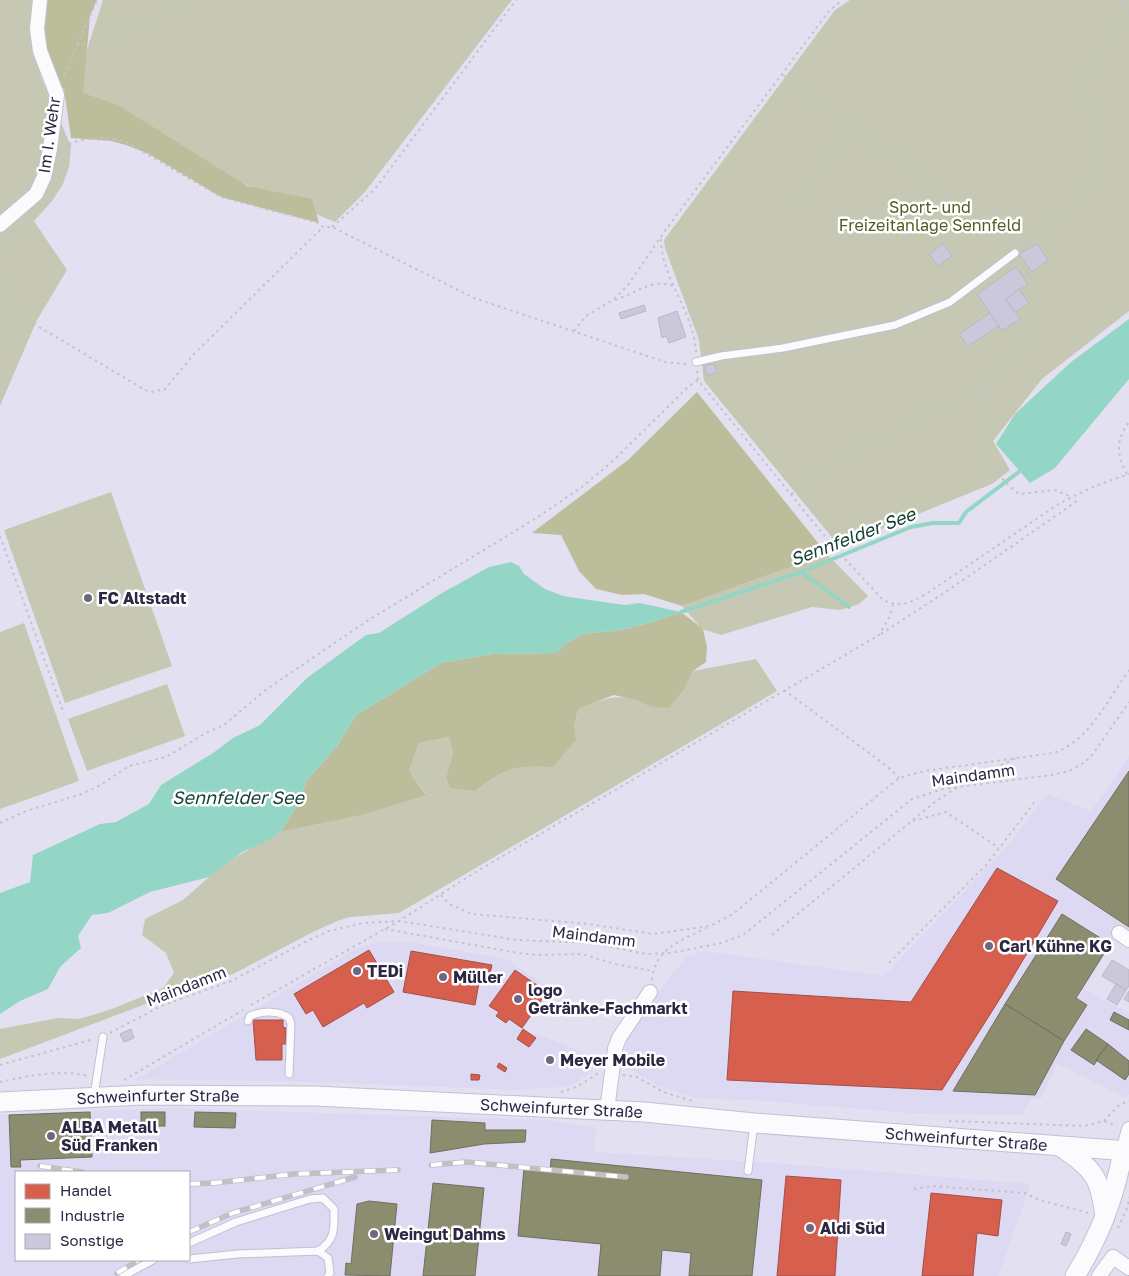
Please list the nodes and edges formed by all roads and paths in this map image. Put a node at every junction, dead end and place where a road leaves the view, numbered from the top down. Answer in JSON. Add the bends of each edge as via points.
{"nodes":[{"id":1,"x":40,"y":0,"type":"edge"},
{"id":2,"x":97,"y":0,"type":"edge"},
{"id":3,"x":190,"y":0,"type":"edge"},
{"id":4,"x":516,"y":0,"type":"edge"},
{"id":5,"x":842,"y":0,"type":"edge"},
{"id":6,"x":1123,"y":0,"type":"edge"},
{"id":7,"x":1128,"y":13,"type":"edge"},
{"id":8,"x":77,"y":46,"type":"junction"},
{"id":9,"x":783,"y":75,"type":"junction"},
{"id":10,"x":55,"y":89,"type":"junction"},
{"id":11,"x":853,"y":126,"type":"junction"},
{"id":12,"x":63,"y":147,"type":"dead end"},
{"id":13,"x":795,"y":207,"type":"dead end"},
{"id":14,"x":0,"y":225,"type":"edge"},
{"id":15,"x":323,"y":227,"type":"junction"},
{"id":16,"x":332,"y":227,"type":"junction"},
{"id":17,"x":661,"y":239,"type":"junction"},
{"id":18,"x":1015,"y":253,"type":"junction"},
{"id":19,"x":0,"y":272,"type":"edge"},
{"id":20,"x":676,"y":288,"type":"junction"},
{"id":21,"x":613,"y":300,"type":"junction"},
{"id":22,"x":12,"y":316,"type":"junction"},
{"id":23,"x":574,"y":332,"type":"junction"},
{"id":24,"x":1,"y":335,"type":"edge"},
{"id":25,"x":0,"y":341,"type":"edge"},
{"id":26,"x":696,"y":362,"type":"junction"},
{"id":27,"x":698,"y":380,"type":"junction"},
{"id":28,"x":987,"y":386,"type":"junction"},
{"id":29,"x":1129,"y":422,"type":"edge"},
{"id":30,"x":1128,"y":474,"type":"edge"},
{"id":31,"x":791,"y":494,"type":"junction"},
{"id":32,"x":1072,"y":497,"type":"junction"},
{"id":33,"x":1080,"y":499,"type":"dead end"},
{"id":34,"x":0,"y":536,"type":"edge"},
{"id":35,"x":893,"y":605,"type":"junction"},
{"id":36,"x":879,"y":635,"type":"junction"},
{"id":37,"x":1129,"y":670,"type":"edge"},
{"id":38,"x":784,"y":690,"type":"junction"},
{"id":39,"x":1129,"y":702,"type":"edge"},
{"id":40,"x":64,"y":714,"type":"dead end"},
{"id":41,"x":1018,"y":757,"type":"junction"},
{"id":42,"x":899,"y":778,"type":"junction"},
{"id":43,"x":956,"y":788,"type":"junction"},
{"id":44,"x":1037,"y":799,"type":"dead end"},
{"id":45,"x":910,"y":822,"type":"junction"},
{"id":46,"x":0,"y":823,"type":"edge"},
{"id":47,"x":999,"y":848,"type":"junction"},
{"id":48,"x":41,"y":851,"type":"dead end"},
{"id":49,"x":43,"y":857,"type":"dead end"},
{"id":50,"x":441,"y":895,"type":"junction"},
{"id":51,"x":399,"y":921,"type":"junction"},
{"id":52,"x":710,"y":926,"type":"junction"},
{"id":53,"x":383,"y":929,"type":"junction"},
{"id":54,"x":772,"y":935,"type":"dead end"},
{"id":55,"x":661,"y":954,"type":"junction"},
{"id":56,"x":889,"y":963,"type":"dead end"},
{"id":57,"x":653,"y":971,"type":"junction"},
{"id":58,"x":650,"y":992,"type":"joint"},
{"id":59,"x":248,"y":1021,"type":"dead end"},
{"id":60,"x":102,"y":1037,"type":"junction"},
{"id":61,"x":0,"y":1065,"type":"edge"},
{"id":62,"x":289,"y":1074,"type":"dead end"},
{"id":63,"x":0,"y":1082,"type":"edge"},
{"id":64,"x":117,"y":1084,"type":"dead end"},
{"id":65,"x":95,"y":1088,"type":"junction"},
{"id":66,"x":1129,"y":1101,"type":"edge"},
{"id":67,"x":0,"y":1102,"type":"edge"},
{"id":68,"x":607,"y":1110,"type":"junction"},
{"id":69,"x":1104,"y":1121,"type":"junction"},
{"id":70,"x":754,"y":1124,"type":"junction"},
{"id":71,"x":1099,"y":1124,"type":"dead end"},
{"id":72,"x":1129,"y":1130,"type":"edge"},
{"id":73,"x":1060,"y":1146,"type":"junction"},
{"id":74,"x":1126,"y":1151,"type":"edge"},
{"id":75,"x":748,"y":1171,"type":"dead end"},
{"id":76,"x":914,"y":1189,"type":"dead end"},
{"id":77,"x":1090,"y":1205,"type":"dead end"},
{"id":78,"x":1094,"y":1218,"type":"junction"},
{"id":79,"x":190,"y":1243,"type":"edge"},
{"id":80,"x":318,"y":1251,"type":"junction"},
{"id":81,"x":190,"y":1259,"type":"edge"},
{"id":82,"x":151,"y":1261,"type":"edge"},
{"id":83,"x":1129,"y":1268,"type":"edge"},
{"id":84,"x":123,"y":1276,"type":"edge"},
{"id":85,"x":328,"y":1276,"type":"edge"},
{"id":86,"x":1075,"y":1276,"type":"edge"},
{"id":87,"x":1099,"y":1276,"type":"edge"}],
"edges":[{"from":1,"to":10,"type":"street","name":"Im I. Wehr","via":[[37,29],[40,51]]},
{"from":2,"to":8,"type":"path"},
{"from":3,"to":8,"type":"path","via":[[153,20]]},
{"from":4,"to":16,"type":"path","via":[[375,188]]},
{"from":5,"to":9,"type":"path","via":[[829,11]]},
{"from":6,"to":7,"type":"path"},
{"from":7,"to":18,"type":"path","via":[[1088,69],[1084,80],[1084,91],[1099,127],[1098,156],[1092,175],[1068,210]]},
{"from":8,"to":10,"type":"path"},
{"from":9,"to":11,"type":"path"},
{"from":9,"to":17,"type":"path"},
{"from":10,"to":14,"type":"street","name":"Im I. Wehr","via":[[56,104],[44,177],[36,194]]},
{"from":11,"to":13,"type":"path"},
{"from":11,"to":18,"type":"path","via":[[999,233]]},
{"from":12,"to":15,"type":"path","via":[[83,139],[124,141],[221,197],[319,223]]},
{"from":15,"to":16,"type":"path"},
{"from":15,"to":22,"type":"path","via":[[194,354],[166,389],[160,391],[145,390],[26,319]]},
{"from":16,"to":23,"type":"path","via":[[474,298]]},
{"from":17,"to":20,"type":"path","via":[[661,250]]},
{"from":17,"to":21,"type":"path","via":[[628,285]]},
{"from":18,"to":26,"type":"lane","via":[[950,302],[895,325]]},
{"from":18,"to":28,"type":"path","via":[[1033,280],[1039,307],[1027,337]]},
{"from":19,"to":22,"type":"path"},
{"from":20,"to":21,"type":"path","via":[[657,284]]},
{"from":20,"to":26,"type":"path","via":[[692,335]]},
{"from":21,"to":23,"type":"path","via":[[586,316]]},
{"from":22,"to":24,"type":"path"},
{"from":23,"to":26,"type":"path","via":[[665,362]]},
{"from":24,"to":25,"type":"path"},
{"from":26,"to":27,"type":"path"},
{"from":27,"to":31,"type":"path"},
{"from":27,"to":46,"type":"path","via":[[582,487],[367,620],[267,689],[224,725],[166,757],[130,766],[80,795]]},
{"from":28,"to":31,"type":"path","via":[[848,454]]},
{"from":28,"to":32,"type":"path","via":[[977,421],[979,442],[986,457],[1016,491],[1025,494],[1055,490]]},
{"from":29,"to":30,"type":"path","via":[[1120,434],[1118,446],[1120,462]]},
{"from":30,"to":32,"type":"path"},
{"from":31,"to":35,"type":"path","via":[[850,566],[883,600]]},
{"from":32,"to":35,"type":"path","via":[[926,594],[908,604]]},
{"from":33,"to":36,"type":"path"},
{"from":34,"to":40,"type":"path"},
{"from":35,"to":36,"type":"path"},
{"from":36,"to":38,"type":"path"},
{"from":37,"to":41,"type":"path","via":[[1074,743],[1053,753]]},
{"from":38,"to":42,"type":"path","via":[[888,766]]},
{"from":38,"to":50,"type":"path"},
{"from":39,"to":43,"type":"path","name":"Maindamm","via":[[1092,754],[1079,766],[1052,775]]},
{"from":41,"to":42,"type":"path","via":[[924,771]]},
{"from":41,"to":43,"type":"path"},
{"from":42,"to":52,"type":"path","via":[[733,914]]},
{"from":43,"to":45,"type":"path"},
{"from":43,"to":55,"type":"path","name":"Maindamm","via":[[928,792],[912,799],[743,935],[721,943]]},
{"from":44,"to":47,"type":"path"},
{"from":45,"to":47,"type":"path","via":[[946,812]]},
{"from":45,"to":54,"type":"path"},
{"from":47,"to":56,"type":"path"},
{"from":48,"to":49,"type":"path"},
{"from":50,"to":51,"type":"path"},
{"from":50,"to":52,"type":"path","via":[[458,909],[472,914],[570,922],[653,934]]},
{"from":51,"to":53,"type":"path"},
{"from":51,"to":55,"type":"path","name":"Maindamm","via":[[517,940],[592,944]]},
{"from":51,"to":60,"type":"path","name":"Maindamm","via":[[362,923],[329,931],[231,981],[161,1006]]},
{"from":52,"to":55,"type":"path"},
{"from":53,"to":57,"type":"path","via":[[518,953],[582,954]]},
{"from":53,"to":64,"type":"path"},
{"from":55,"to":57,"type":"path"},
{"from":57,"to":58,"type":"path"},
{"from":58,"to":68,"type":"street","via":[[619,1038]]},
{"from":59,"to":62,"type":"lane","via":[[258,1012],[280,1013],[289,1018]]},
{"from":60,"to":61,"type":"path","name":"Maindamm"},
{"from":60,"to":65,"type":"lane"},
{"from":63,"to":65,"type":"path","via":[[39,1075],[86,1075]]},
{"from":65,"to":67,"type":"main road","name":"Schweinfurter Straße"},
{"from":65,"to":68,"type":"main road","name":"Schweinfurter Straße"},
{"from":66,"to":69,"type":"path","via":[[1119,1105]]},
{"from":68,"to":70,"type":"main road","name":"Schweinfurter Straße"},
{"from":69,"to":71,"type":"path"},
{"from":69,"to":72,"type":"path"},
{"from":70,"to":73,"type":"main road","name":"Schweinfurter Straße"},
{"from":70,"to":75,"type":"lane"},
{"from":72,"to":74,"type":"street"},
{"from":73,"to":74,"type":"main road","name":"Schweinfurter Straße"},
{"from":73,"to":78,"type":"main road","via":[[1095,1175],[1101,1191]]},
{"from":74,"to":78,"type":"main road","via":[[1114,1193]]},
{"from":76,"to":78,"type":"path","via":[[932,1186],[1025,1193]]},
{"from":77,"to":78,"type":"path"},
{"from":78,"to":86,"type":"main road","via":[[1095,1244]]},
{"from":79,"to":80,"type":"lane","via":[[236,1222],[323,1198],[334,1209],[334,1232],[328,1245]]},
{"from":80,"to":81,"type":"lane"},
{"from":80,"to":85,"type":"lane","via":[[328,1258]]},
{"from":82,"to":84,"type":"lane"},
{"from":83,"to":87,"type":"street","via":[[1113,1257]]}]}
